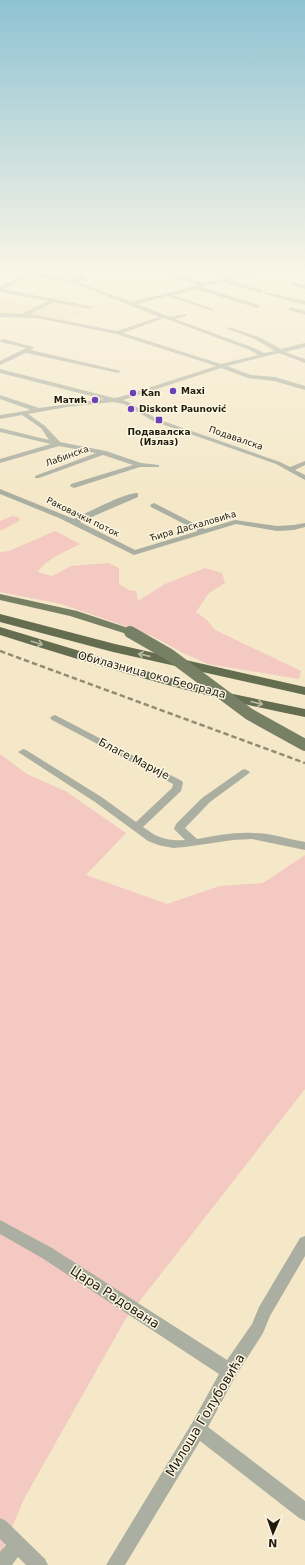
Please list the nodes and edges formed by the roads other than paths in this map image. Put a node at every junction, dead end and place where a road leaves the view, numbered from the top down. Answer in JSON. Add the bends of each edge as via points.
{"nodes":[{"id":1,"x":15,"y":344,"type":"edge"},
{"id":2,"x":152,"y":344,"type":"edge"},
{"id":3,"x":238,"y":344,"type":"edge"},
{"id":4,"x":268,"y":344,"type":"edge"},
{"id":5,"x":305,"y":345,"type":"edge"},
{"id":6,"x":27,"y":351,"type":"junction"},
{"id":7,"x":280,"y":351,"type":"junction"},
{"id":8,"x":263,"y":355,"type":"junction"},
{"id":9,"x":305,"y":361,"type":"edge"},
{"id":10,"x":0,"y":363,"type":"edge"},
{"id":11,"x":221,"y":366,"type":"junction"},
{"id":12,"x":0,"y":371,"type":"edge"},
{"id":13,"x":118,"y":371,"type":"dead end"},
{"id":14,"x":305,"y":388,"type":"edge"},
{"id":15,"x":0,"y":397,"type":"edge"},
{"id":16,"x":116,"y":400,"type":"junction"},
{"id":17,"x":38,"y":410,"type":"junction"},
{"id":18,"x":23,"y":412,"type":"junction"},
{"id":19,"x":0,"y":417,"type":"edge"},
{"id":20,"x":0,"y":430,"type":"edge"},
{"id":21,"x":58,"y":444,"type":"junction"},
{"id":22,"x":104,"y":452,"type":"junction"},
{"id":23,"x":0,"y":461,"type":"edge"},
{"id":24,"x":305,"y":463,"type":"edge"},
{"id":25,"x":140,"y":465,"type":"junction"},
{"id":26,"x":157,"y":466,"type":"dead end"},
{"id":27,"x":290,"y":469,"type":"junction"},
{"id":28,"x":37,"y":477,"type":"dead end"},
{"id":29,"x":305,"y":478,"type":"edge"},
{"id":30,"x":74,"y":486,"type":"dead end"},
{"id":31,"x":0,"y":491,"type":"edge"},
{"id":32,"x":135,"y":495,"type":"dead end"},
{"id":33,"x":154,"y":505,"type":"dead end"},
{"id":34,"x":75,"y":522,"type":"junction"},
{"id":35,"x":305,"y":525,"type":"edge"},
{"id":36,"x":203,"y":532,"type":"junction"},
{"id":37,"x":134,"y":553,"type":"joint"},
{"id":38,"x":0,"y":597,"type":"edge"},
{"id":39,"x":0,"y":618,"type":"edge"},
{"id":40,"x":0,"y":631,"type":"edge"},
{"id":41,"x":305,"y":691,"type":"edge"},
{"id":42,"x":305,"y":713,"type":"edge"},
{"id":43,"x":55,"y":718,"type":"dead end"},
{"id":44,"x":305,"y":745,"type":"edge"},
{"id":45,"x":24,"y":752,"type":"dead end"},
{"id":46,"x":245,"y":772,"type":"dead end"},
{"id":47,"x":137,"y":827,"type":"junction"},
{"id":48,"x":194,"y":842,"type":"junction"},
{"id":49,"x":305,"y":846,"type":"edge"},
{"id":50,"x":0,"y":1226,"type":"edge"},
{"id":51,"x":305,"y":1243,"type":"edge"},
{"id":52,"x":229,"y":1371,"type":"junction"},
{"id":53,"x":198,"y":1429,"type":"junction"},
{"id":54,"x":305,"y":1512,"type":"edge"},
{"id":55,"x":0,"y":1527,"type":"edge"},
{"id":56,"x":17,"y":1544,"type":"junction"},
{"id":57,"x":1,"y":1565,"type":"edge"},
{"id":58,"x":39,"y":1565,"type":"edge"},
{"id":59,"x":115,"y":1565,"type":"edge"}],
"edges":[{"from":1,"to":6,"type":"street","via":[[31,348]]},
{"from":2,"to":11,"type":"street"},
{"from":3,"to":8,"type":"street"},
{"from":4,"to":7,"type":"street"},
{"from":5,"to":7,"type":"street"},
{"from":6,"to":10,"type":"street"},
{"from":6,"to":13,"type":"street"},
{"from":7,"to":8,"type":"street"},
{"from":7,"to":9,"type":"street"},
{"from":8,"to":11,"type":"street"},
{"from":11,"to":14,"type":"street","via":[[251,377],[273,379]]},
{"from":11,"to":16,"type":"street"},
{"from":12,"to":16,"type":"street","name":"Подавалска"},
{"from":15,"to":17,"type":"street"},
{"from":16,"to":17,"type":"street","via":[[67,404]]},
{"from":16,"to":27,"type":"street","name":"Подавалска","via":[[129,404],[162,423],[249,452]]},
{"from":17,"to":18,"type":"street"},
{"from":18,"to":19,"type":"street"},
{"from":18,"to":21,"type":"street","via":[[43,427],[50,438]]},
{"from":20,"to":21,"type":"street"},
{"from":21,"to":22,"type":"street"},
{"from":21,"to":23,"type":"street"},
{"from":22,"to":25,"type":"street"},
{"from":22,"to":28,"type":"street","name":"Лабинска"},
{"from":24,"to":27,"type":"street"},
{"from":25,"to":26,"type":"street"},
{"from":25,"to":30,"type":"street"},
{"from":27,"to":29,"type":"street","name":"Подавалска"},
{"from":31,"to":34,"type":"street","name":"Раковачки поток"},
{"from":32,"to":34,"type":"street"},
{"from":33,"to":36,"type":"street"},
{"from":34,"to":37,"type":"street","name":"Раковачки поток"},
{"from":35,"to":36,"type":"street","name":"Ћира Даскаловића","via":[[279,528],[239,521]]},
{"from":36,"to":37,"type":"street","name":"Ћира Даскаловића"},
{"from":38,"to":44,"type":"main road","bridge":true,"via":[[73,612],[130,632],[175,657],[241,709]]},
{"from":41,"to":39,"type":"highway","name":"Обилазница око Београда","one_way":true,"via":[[158,659]]},
{"from":40,"to":42,"type":"highway","name":"Обилазница око Београда","one_way":true,"via":[[199,689]]},
{"from":43,"to":47,"type":"street","name":"Благе Марије","via":[[178,783],[177,789]]},
{"from":45,"to":47,"type":"street"},
{"from":46,"to":48,"type":"street","via":[[211,796],[180,826],[179,829]]},
{"from":47,"to":48,"type":"street","via":[[160,844]]},
{"from":48,"to":49,"type":"street","via":[[252,836],[269,837]]},
{"from":50,"to":52,"type":"street","name":"Цара Радована","via":[[47,1253]]},
{"from":51,"to":52,"type":"street","name":"Милоша Голубовића","via":[[264,1312],[258,1328]]},
{"from":52,"to":53,"type":"street","name":"Милоша Голубовића"},
{"from":53,"to":54,"type":"street"},
{"from":53,"to":59,"type":"street","name":"Милоша Голубовића"},
{"from":55,"to":56,"type":"street"},
{"from":56,"to":57,"type":"street"},
{"from":56,"to":58,"type":"street"}]}
